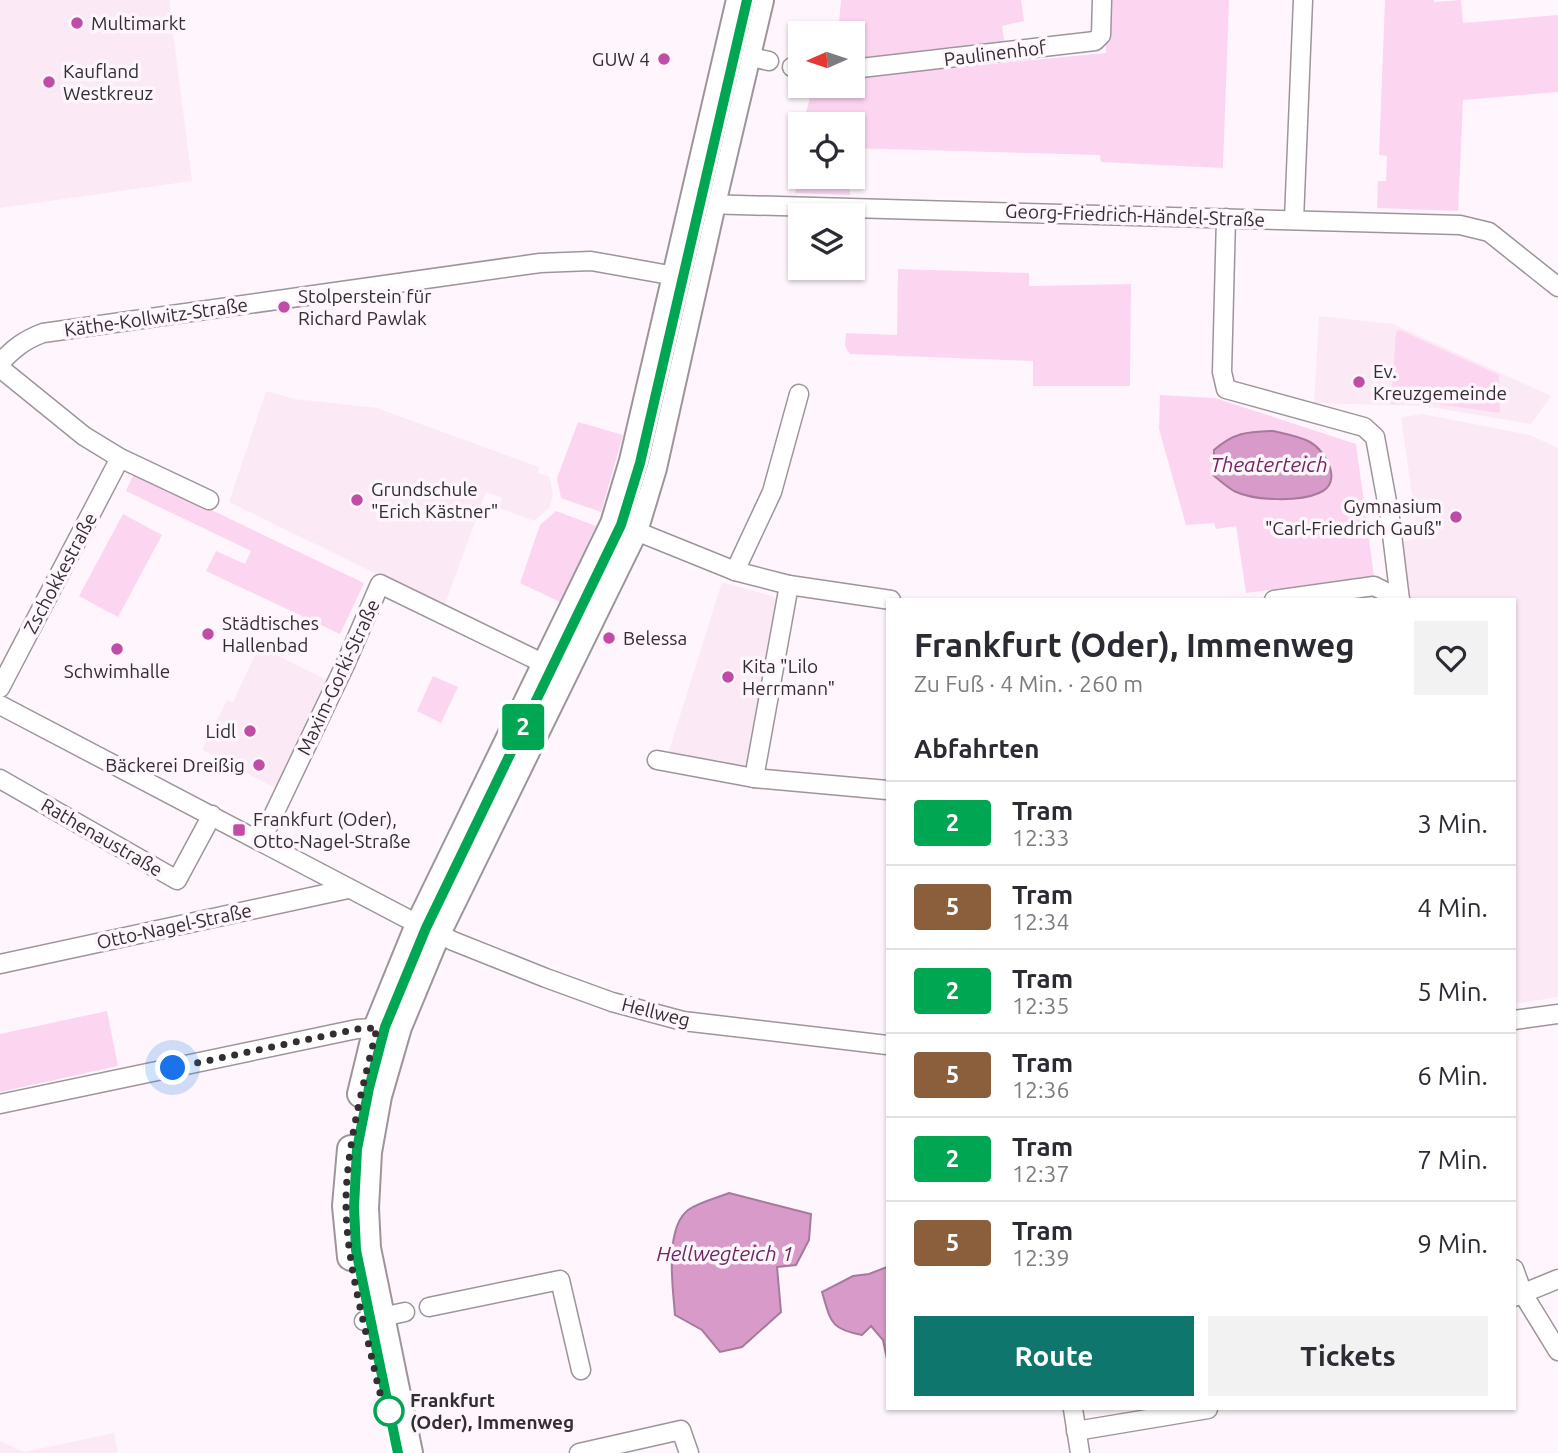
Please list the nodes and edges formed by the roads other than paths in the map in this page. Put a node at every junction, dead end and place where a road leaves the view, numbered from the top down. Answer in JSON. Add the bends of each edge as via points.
{"nodes":[{"id":1,"x":740,"y":0,"type":"edge"},
{"id":2,"x":761,"y":0,"type":"edge"},
{"id":3,"x":1102,"y":0,"type":"edge"},
{"id":4,"x":1303,"y":0,"type":"edge"},
{"id":5,"x":748,"y":56,"type":"junction"},
{"id":6,"x":865,"y":68,"type":"edge"},
{"id":7,"x":702,"y":204,"type":"junction"},
{"id":8,"x":1226,"y":218,"type":"junction"},
{"id":9,"x":1294,"y":220,"type":"junction"},
{"id":10,"x":686,"y":278,"type":"junction"},
{"id":11,"x":1558,"y":287,"type":"edge"},
{"id":12,"x":0,"y":366,"type":"edge"},
{"id":13,"x":799,"y":394,"type":"dead end"},
{"id":14,"x":120,"y":458,"type":"junction"},
{"id":15,"x":209,"y":500,"type":"dead end"},
{"id":16,"x":624,"y":527,"type":"junction"},
{"id":17,"x":735,"y":571,"type":"junction"},
{"id":18,"x":789,"y":584,"type":"junction"},
{"id":19,"x":1288,"y":598,"type":"edge"},
{"id":20,"x":1396,"y":598,"type":"edge"},
{"id":21,"x":1400,"y":598,"type":"edge"},
{"id":22,"x":886,"y":599,"type":"edge"},
{"id":23,"x":555,"y":669,"type":"junction"},
{"id":24,"x":0,"y":688,"type":"edge"},
{"id":25,"x":0,"y":705,"type":"edge"},
{"id":26,"x":657,"y":760,"type":"dead end"},
{"id":27,"x":754,"y":778,"type":"junction"},
{"id":28,"x":0,"y":779,"type":"edge"},
{"id":29,"x":886,"y":790,"type":"edge"},
{"id":30,"x":212,"y":815,"type":"junction"},
{"id":31,"x":261,"y":841,"type":"junction"},
{"id":32,"x":348,"y":889,"type":"junction"},
{"id":33,"x":428,"y":929,"type":"junction"},
{"id":34,"x":0,"y":964,"type":"edge"},
{"id":35,"x":1558,"y":1014,"type":"edge"},
{"id":36,"x":1516,"y":1020,"type":"edge"},
{"id":37,"x":387,"y":1027,"type":"junction"},
{"id":38,"x":886,"y":1045,"type":"edge"},
{"id":39,"x":0,"y":1104,"type":"edge"},
{"id":40,"x":1558,"y":1279,"type":"edge"},
{"id":41,"x":1518,"y":1295,"type":"edge"},
{"id":42,"x":429,"y":1307,"type":"dead end"},
{"id":43,"x":383,"y":1317,"type":"junction"},
{"id":44,"x":1558,"y":1350,"type":"edge"},
{"id":45,"x":581,"y":1370,"type":"dead end"},
{"id":46,"x":1073,"y":1410,"type":"edge"},
{"id":47,"x":1202,"y":1410,"type":"edge"},
{"id":48,"x":1076,"y":1431,"type":"junction"},
{"id":49,"x":392,"y":1453,"type":"edge"},
{"id":50,"x":409,"y":1453,"type":"edge"},
{"id":51,"x":579,"y":1453,"type":"edge"},
{"id":52,"x":689,"y":1453,"type":"edge"},
{"id":53,"x":1080,"y":1453,"type":"edge"}],
"edges":[{"from":1,"to":5,"type":"street"},
{"from":2,"to":5,"type":"street"},
{"from":3,"to":6,"type":"street","name":"Paulinenhof","via":[[1101,35],[1095,41]]},
{"from":4,"to":9,"type":"street"},
{"from":5,"to":7,"type":"street"},
{"from":7,"to":8,"type":"street","name":"Georg-Friedrich-Händel-Straße"},
{"from":7,"to":10,"type":"street"},
{"from":8,"to":9,"type":"street","name":"Georg-Friedrich-Händel-Straße"},
{"from":8,"to":21,"type":"street","via":[[1222,372],[1226,388],[1364,427],[1375,437]]},
{"from":9,"to":11,"type":"street","name":"Georg-Friedrich-Händel-Straße","via":[[1475,228],[1489,232]]},
{"from":10,"to":12,"type":"street","name":"Käthe-Kollwitz-Straße","via":[[591,261],[540,263],[43,333],[15,347]]},
{"from":10,"to":16,"type":"street","via":[[633,461]]},
{"from":12,"to":14,"type":"street","via":[[84,436]]},
{"from":13,"to":17,"type":"street","via":[[772,492]]},
{"from":14,"to":15,"type":"street"},
{"from":14,"to":24,"type":"street","name":"Zschokkestraße"},
{"from":16,"to":17,"type":"street"},
{"from":16,"to":23,"type":"street"},
{"from":17,"to":18,"type":"street"},
{"from":18,"to":22,"type":"street"},
{"from":18,"to":27,"type":"street"},
{"from":19,"to":20,"type":"street","via":[[1374,586]]},
{"from":23,"to":31,"type":"street","name":"Maxim-Gorki-Straße","via":[[380,584]]},
{"from":23,"to":33,"type":"street"},
{"from":25,"to":30,"type":"street"},
{"from":26,"to":27,"type":"street"},
{"from":27,"to":29,"type":"street"},
{"from":28,"to":30,"type":"street","name":"Rathenaustraße","via":[[177,880]]},
{"from":30,"to":31,"type":"street"},
{"from":31,"to":32,"type":"street"},
{"from":32,"to":33,"type":"street"},
{"from":32,"to":34,"type":"street","name":"Otto-Nagel-Straße"},
{"from":33,"to":37,"type":"street"},
{"from":33,"to":38,"type":"street","name":"Hellweg","via":[[590,994],[683,1021]]},
{"from":35,"to":36,"type":"street"},
{"from":37,"to":39,"type":"street","via":[[357,1029]]},
{"from":37,"to":43,"type":"street","via":[[368,1152],[365,1208],[367,1248]]},
{"from":40,"to":41,"type":"street"},
{"from":41,"to":44,"type":"street"},
{"from":42,"to":45,"type":"street","via":[[560,1280]]},
{"from":43,"to":49,"type":"street"},
{"from":43,"to":50,"type":"street"},
{"from":46,"to":48,"type":"street"},
{"from":47,"to":48,"type":"street"},
{"from":48,"to":53,"type":"street"},
{"from":51,"to":52,"type":"street","via":[[681,1430]]}]}
